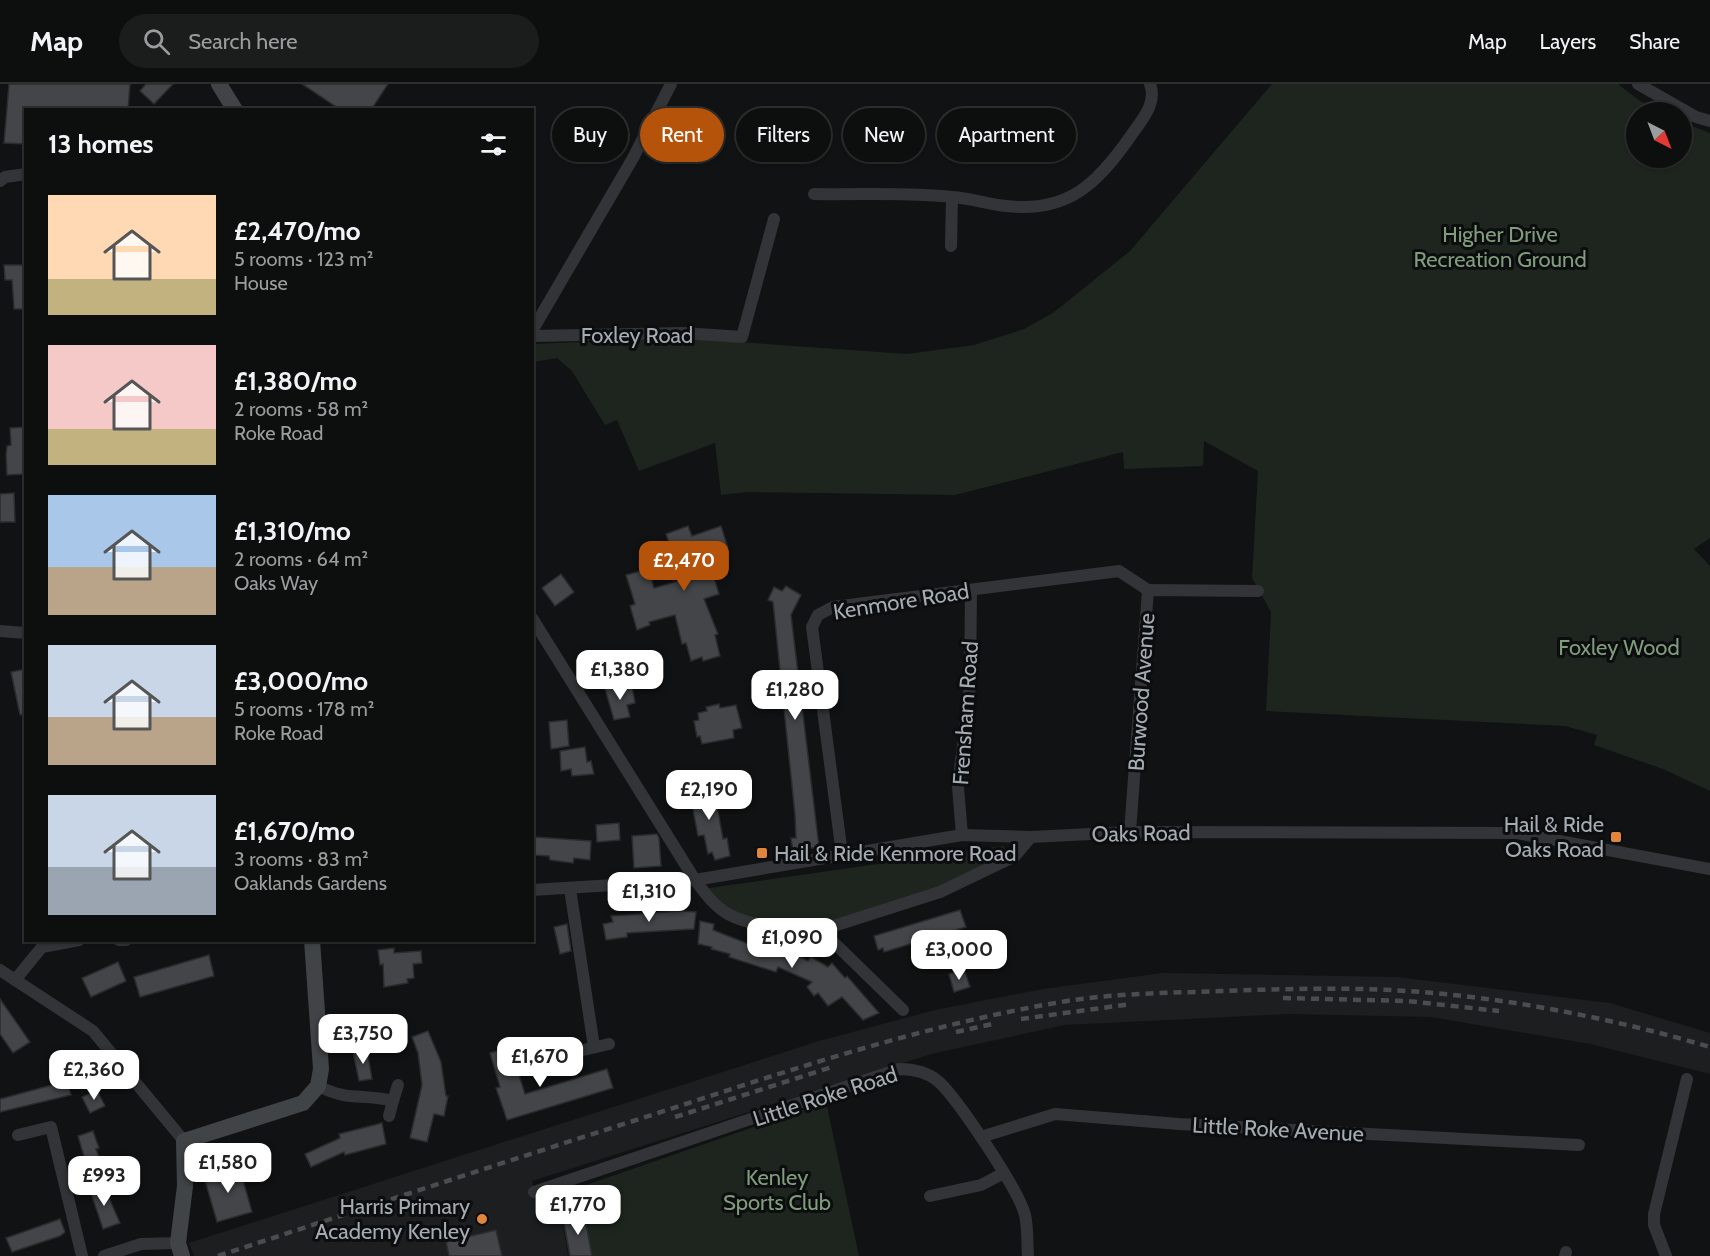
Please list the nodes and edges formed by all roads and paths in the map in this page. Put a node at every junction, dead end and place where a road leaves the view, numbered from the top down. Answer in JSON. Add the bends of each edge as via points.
{"nodes":[{"id":1,"x":219,"y":84,"type":"edge"},
{"id":2,"x":671,"y":84,"type":"edge"},
{"id":3,"x":1150,"y":84,"type":"edge"},
{"id":4,"x":1638,"y":84,"type":"edge"},
{"id":5,"x":234,"y":108,"type":"edge"},
{"id":6,"x":1710,"y":121,"type":"edge"},
{"id":7,"x":24,"y":174,"type":"edge"},
{"id":8,"x":0,"y":182,"type":"edge"},
{"id":9,"x":814,"y":194,"type":"dead end"},
{"id":10,"x":952,"y":197,"type":"junction"},
{"id":11,"x":774,"y":219,"type":"dead end"},
{"id":12,"x":951,"y":246,"type":"dead end"},
{"id":13,"x":534,"y":328,"type":"edge"},
{"id":14,"x":534,"y":336,"type":"edge"},
{"id":15,"x":971,"y":590,"type":"junction"},
{"id":16,"x":1148,"y":590,"type":"junction"},
{"id":17,"x":1258,"y":591,"type":"dead end"},
{"id":18,"x":534,"y":621,"type":"edge"},
{"id":19,"x":0,"y":631,"type":"edge"},
{"id":20,"x":24,"y":633,"type":"edge"},
{"id":21,"x":1130,"y":832,"type":"junction"},
{"id":22,"x":962,"y":835,"type":"junction"},
{"id":23,"x":1031,"y":837,"type":"junction"},
{"id":24,"x":842,"y":854,"type":"junction"},
{"id":25,"x":1710,"y":869,"type":"edge"},
{"id":26,"x":695,"y":880,"type":"junction"},
{"id":27,"x":570,"y":889,"type":"junction"},
{"id":28,"x":534,"y":890,"type":"edge"},
{"id":29,"x":821,"y":930,"type":"junction"},
{"id":30,"x":69,"y":942,"type":"edge"},
{"id":31,"x":312,"y":942,"type":"edge"},
{"id":32,"x":0,"y":970,"type":"edge"},
{"id":33,"x":15,"y":980,"type":"junction"},
{"id":34,"x":903,"y":1010,"type":"dead end"},
{"id":35,"x":609,"y":1044,"type":"dead end"},
{"id":36,"x":594,"y":1047,"type":"junction"},
{"id":37,"x":579,"y":1051,"type":"dead end"},
{"id":38,"x":1688,"y":1079,"type":"dead end"},
{"id":39,"x":398,"y":1085,"type":"dead end"},
{"id":40,"x":318,"y":1086,"type":"junction"},
{"id":41,"x":393,"y":1101,"type":"junction"},
{"id":42,"x":389,"y":1116,"type":"dead end"},
{"id":43,"x":18,"y":1135,"type":"dead end"},
{"id":44,"x":981,"y":1137,"type":"junction"},
{"id":45,"x":184,"y":1141,"type":"junction"},
{"id":46,"x":1579,"y":1145,"type":"dead end"},
{"id":47,"x":1004,"y":1173,"type":"junction"},
{"id":48,"x":553,"y":1186,"type":"junction"},
{"id":49,"x":534,"y":1192,"type":"dead end"},
{"id":50,"x":930,"y":1196,"type":"dead end"},
{"id":51,"x":558,"y":1218,"type":"dead end"},
{"id":52,"x":180,"y":1250,"type":"edge"},
{"id":53,"x":82,"y":1256,"type":"edge"},
{"id":54,"x":104,"y":1256,"type":"edge"},
{"id":55,"x":1028,"y":1256,"type":"edge"},
{"id":56,"x":1666,"y":1256,"type":"edge"}],
"edges":[{"from":1,"to":5,"type":"street"},
{"from":2,"to":13,"type":"street","via":[[633,158]]},
{"from":3,"to":10,"type":"street","via":[[1150,108],[1114,160],[1069,200],[1031,207]]},
{"from":4,"to":6,"type":"street"},
{"from":7,"to":8,"type":"street","via":[[5,177]]},
{"from":9,"to":10,"type":"street"},
{"from":10,"to":12,"type":"street"},
{"from":11,"to":14,"type":"street","name":"Foxley Road","via":[[742,337],[684,333]]},
{"from":15,"to":16,"type":"street","name":"Kenmore Road","via":[[1119,572]]},
{"from":15,"to":22,"type":"street","name":"Frensham Road","via":[[970,686],[958,787]]},
{"from":15,"to":24,"type":"street","name":"Kenmore Road","via":[[833,607],[818,615],[812,627]]},
{"from":16,"to":17,"type":"street","name":"Burwood Avenue"},
{"from":16,"to":21,"type":"street","name":"Burwood Avenue"},
{"from":18,"to":26,"type":"street"},
{"from":19,"to":20,"type":"street"},
{"from":21,"to":23,"type":"street","name":"Oaks Road"},
{"from":21,"to":25,"type":"street","name":"Oaks Road","via":[[1517,833]]},
{"from":22,"to":23,"type":"street","name":"Oaks Road"},
{"from":22,"to":24,"type":"street","name":"Oaks Road"},
{"from":23,"to":29,"type":"street","via":[[1015,856],[940,892]]},
{"from":24,"to":26,"type":"street","name":"Oaks Road"},
{"from":26,"to":27,"type":"street","name":"Oaks Road"},
{"from":26,"to":29,"type":"street","via":[[710,900],[729,915],[789,931]]},
{"from":27,"to":28,"type":"street","name":"Oaks Road"},
{"from":27,"to":36,"type":"street"},
{"from":29,"to":34,"type":"street"},
{"from":30,"to":33,"type":"street","via":[[42,947]]},
{"from":31,"to":40,"type":"street","via":[[321,1069]]},
{"from":32,"to":33,"type":"street"},
{"from":33,"to":45,"type":"street","via":[[93,1031]]},
{"from":35,"to":36,"type":"street"},
{"from":36,"to":37,"type":"street"},
{"from":38,"to":56,"type":"street","via":[[1654,1214],[1654,1225]]},
{"from":39,"to":41,"type":"street"},
{"from":40,"to":41,"type":"street","via":[[344,1097],[373,1096]]},
{"from":40,"to":45,"type":"street","via":[[303,1103]]},
{"from":41,"to":42,"type":"street"},
{"from":43,"to":53,"type":"street","via":[[51,1127]]},
{"from":44,"to":46,"type":"street","name":"Little Roke Avenue","via":[[1055,1114]]},
{"from":44,"to":47,"type":"street","name":"Little Roke Road"},
{"from":44,"to":48,"type":"street","name":"Little Roke Road","via":[[938,1081],[915,1069],[899,1069]]},
{"from":45,"to":52,"type":"street"},
{"from":47,"to":50,"type":"street","via":[[981,1185]]},
{"from":47,"to":55,"type":"street","name":"Little Roke Road","via":[[1025,1214]]},
{"from":48,"to":49,"type":"street","name":"Little Roke Road"},
{"from":48,"to":51,"type":"street"},
{"from":52,"to":54,"type":"street","via":[[141,1244]]}]}
